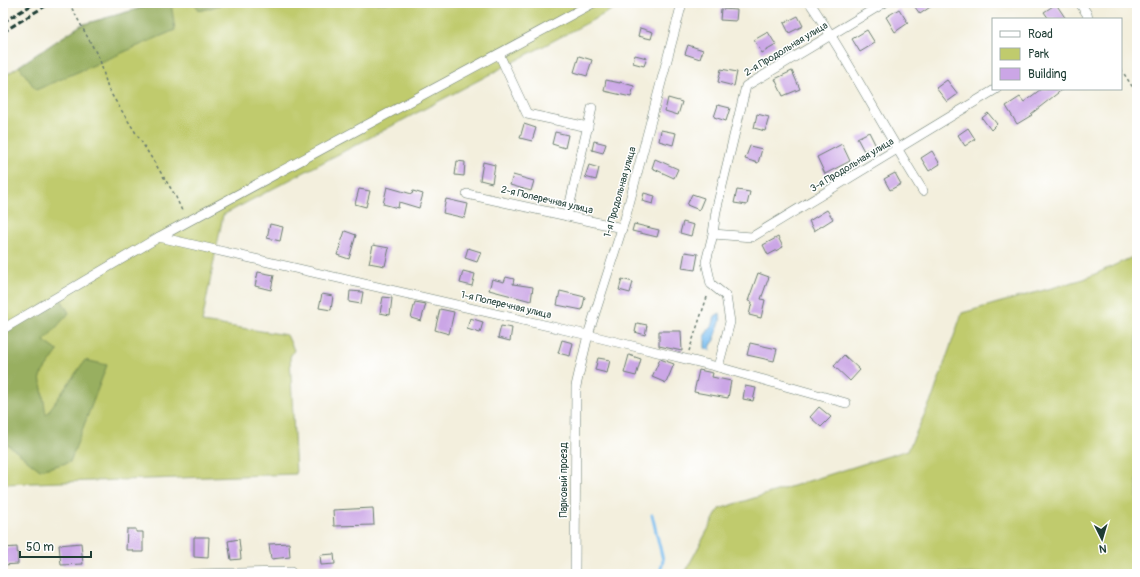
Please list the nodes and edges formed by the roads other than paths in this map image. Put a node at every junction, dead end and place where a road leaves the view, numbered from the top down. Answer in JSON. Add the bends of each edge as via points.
{"nodes":[{"id":1,"x":593,"y":3,"type":"edge"},
{"id":2,"x":682,"y":3,"type":"edge"},
{"id":3,"x":810,"y":3,"type":"edge"},
{"id":4,"x":884,"y":3,"type":"edge"},
{"id":5,"x":1080,"y":3,"type":"edge"},
{"id":6,"x":1088,"y":17,"type":"edge"},
{"id":7,"x":831,"y":35,"type":"junction"},
{"id":8,"x":499,"y":54,"type":"junction"},
{"id":9,"x":994,"y":90,"type":"edge"},
{"id":10,"x":592,"y":108,"type":"dead end"},
{"id":11,"x":588,"y":127,"type":"junction"},
{"id":12,"x":897,"y":150,"type":"junction"},
{"id":13,"x":923,"y":191,"type":"dead end"},
{"id":14,"x":467,"y":194,"type":"dead end"},
{"id":15,"x":567,"y":216,"type":"junction"},
{"id":16,"x":622,"y":228,"type":"junction"},
{"id":17,"x":713,"y":234,"type":"junction"},
{"id":18,"x":159,"y":237,"type":"junction"},
{"id":19,"x":3,"y":329,"type":"edge"},
{"id":20,"x":588,"y":335,"type":"junction"},
{"id":21,"x":718,"y":367,"type":"junction"},
{"id":22,"x":576,"y":386,"type":"joint"},
{"id":23,"x":846,"y":403,"type":"dead end"},
{"id":24,"x":291,"y":572,"type":"dead end"},
{"id":25,"x":192,"y":574,"type":"edge"},
{"id":26,"x":575,"y":574,"type":"edge"}],
"edges":[{"from":1,"to":8,"type":"street"},
{"from":2,"to":16,"type":"street","name":"1-я Продольная улица"},
{"from":3,"to":7,"type":"street"},
{"from":4,"to":7,"type":"street","name":"2-я Продольная улица"},
{"from":5,"to":6,"type":"street"},
{"from":7,"to":12,"type":"street"},
{"from":7,"to":17,"type":"street","name":"2-я Продольная улица","via":[[746,86],[716,211]]},
{"from":8,"to":11,"type":"street","via":[[527,114]]},
{"from":8,"to":18,"type":"street"},
{"from":9,"to":12,"type":"street","name":"3-я Продольная улица"},
{"from":10,"to":11,"type":"street"},
{"from":11,"to":15,"type":"street"},
{"from":12,"to":13,"type":"street"},
{"from":12,"to":17,"type":"street","name":"3-я Продольная улица","via":[[752,237]]},
{"from":14,"to":15,"type":"street","name":"2-я Поперечная улица"},
{"from":15,"to":16,"type":"street","name":"2-я Поперечная улица"},
{"from":16,"to":20,"type":"street","name":"1-я Продольная улица"},
{"from":17,"to":21,"type":"street","name":"2-я Продольная улица","via":[[706,262],[711,284],[726,296],[730,322]]},
{"from":18,"to":19,"type":"street"},
{"from":18,"to":20,"type":"street","name":"1-я Поперечная улица"},
{"from":20,"to":21,"type":"street","name":"1-я Поперечная улица"},
{"from":20,"to":22,"type":"street","name":"1-я Продольная улица"},
{"from":21,"to":23,"type":"street","name":"1-я Поперечная улица"},
{"from":22,"to":26,"type":"street","name":"Парковый проезд"},
{"from":24,"to":25,"type":"street"}]}
